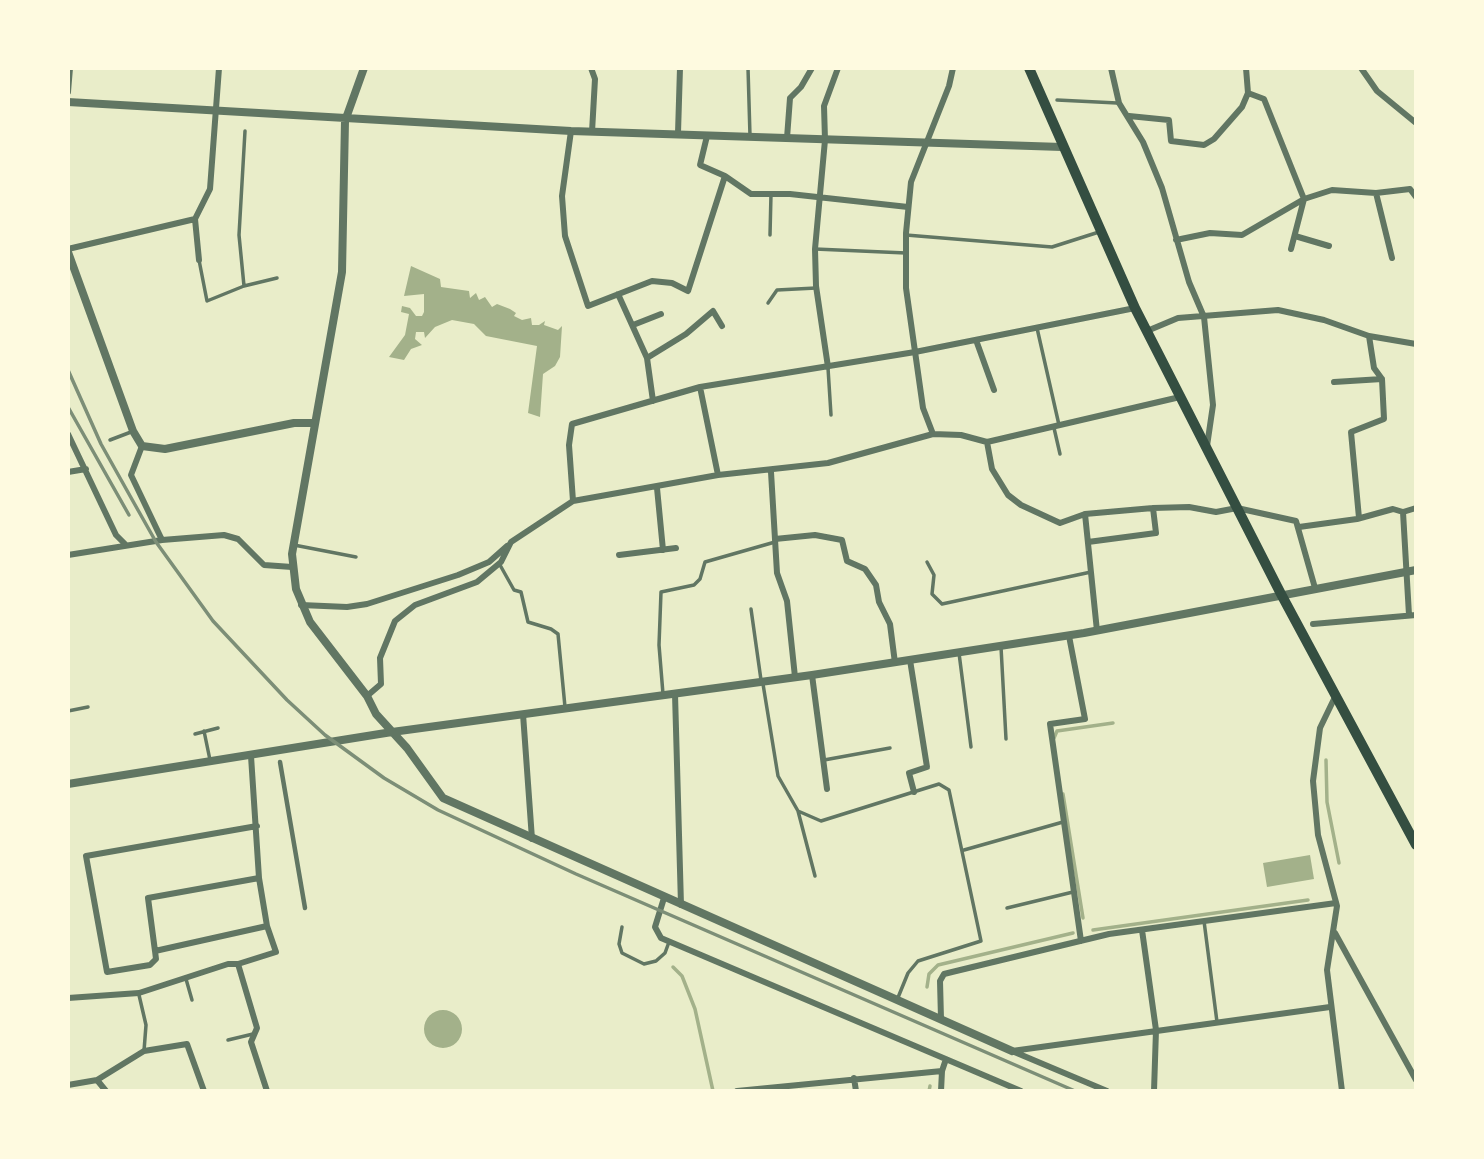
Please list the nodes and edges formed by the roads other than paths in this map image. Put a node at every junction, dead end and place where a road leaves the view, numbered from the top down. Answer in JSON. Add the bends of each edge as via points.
{"nodes":[{"id":1,"x":70,"y":68,"type":"edge"},
{"id":2,"x":219,"y":68,"type":"edge"},
{"id":3,"x":365,"y":68,"type":"edge"},
{"id":4,"x":591,"y":68,"type":"edge"},
{"id":5,"x":680,"y":68,"type":"edge"},
{"id":6,"x":748,"y":68,"type":"edge"},
{"id":7,"x":812,"y":68,"type":"edge"},
{"id":8,"x":838,"y":68,"type":"edge"},
{"id":9,"x":953,"y":68,"type":"edge"},
{"id":10,"x":1029,"y":68,"type":"edge"},
{"id":11,"x":1111,"y":68,"type":"edge"},
{"id":12,"x":1246,"y":68,"type":"edge"},
{"id":13,"x":1361,"y":68,"type":"edge"},
{"id":14,"x":68,"y":92,"type":"edge"},
{"id":15,"x":1248,"y":93,"type":"junction"},
{"id":16,"x":1057,"y":100,"type":"dead end"},
{"id":17,"x":68,"y":102,"type":"edge"},
{"id":18,"x":1119,"y":103,"type":"junction"},
{"id":19,"x":216,"y":112,"type":"junction"},
{"id":20,"x":1129,"y":116,"type":"junction"},
{"id":21,"x":345,"y":121,"type":"junction"},
{"id":22,"x":1416,"y":124,"type":"edge"},
{"id":23,"x":245,"y":131,"type":"dead end"},
{"id":24,"x":571,"y":131,"type":"junction"},
{"id":25,"x":592,"y":132,"type":"junction"},
{"id":26,"x":678,"y":133,"type":"junction"},
{"id":27,"x":706,"y":136,"type":"junction"},
{"id":28,"x":750,"y":137,"type":"junction"},
{"id":29,"x":786,"y":138,"type":"junction"},
{"id":30,"x":825,"y":140,"type":"junction"},
{"id":31,"x":925,"y":143,"type":"junction"},
{"id":32,"x":1062,"y":147,"type":"junction"},
{"id":33,"x":725,"y":176,"type":"junction"},
{"id":34,"x":1413,"y":186,"type":"edge"},
{"id":35,"x":1376,"y":192,"type":"junction"},
{"id":36,"x":771,"y":194,"type":"junction"},
{"id":37,"x":1416,"y":197,"type":"edge"},
{"id":38,"x":818,"y":199,"type":"junction"},
{"id":39,"x":1304,"y":199,"type":"junction"},
{"id":40,"x":908,"y":207,"type":"junction"},
{"id":41,"x":195,"y":219,"type":"junction"},
{"id":42,"x":1101,"y":231,"type":"junction"},
{"id":43,"x":770,"y":235,"type":"dead end"},
{"id":44,"x":906,"y":235,"type":"junction"},
{"id":45,"x":1295,"y":236,"type":"junction"},
{"id":46,"x":1176,"y":240,"type":"junction"},
{"id":47,"x":1329,"y":246,"type":"dead end"},
{"id":48,"x":815,"y":249,"type":"junction"},
{"id":49,"x":1291,"y":249,"type":"dead end"},
{"id":50,"x":68,"y":251,"type":"edge"},
{"id":51,"x":906,"y":253,"type":"junction"},
{"id":52,"x":1392,"y":258,"type":"dead end"},
{"id":53,"x":199,"y":260,"type":"joint"},
{"id":54,"x":277,"y":278,"type":"dead end"},
{"id":55,"x":244,"y":286,"type":"junction"},
{"id":56,"x":817,"y":288,"type":"junction"},
{"id":57,"x":618,"y":294,"type":"junction"},
{"id":58,"x":768,"y":303,"type":"dead end"},
{"id":59,"x":1135,"y":308,"type":"junction"},
{"id":60,"x":661,"y":314,"type":"dead end"},
{"id":61,"x":1204,"y":317,"type":"junction"},
{"id":62,"x":633,"y":325,"type":"junction"},
{"id":63,"x":722,"y":326,"type":"dead end"},
{"id":64,"x":1036,"y":326,"type":"junction"},
{"id":65,"x":1147,"y":331,"type":"junction"},
{"id":66,"x":1369,"y":336,"type":"junction"},
{"id":67,"x":976,"y":340,"type":"junction"},
{"id":68,"x":1416,"y":344,"type":"edge"},
{"id":69,"x":915,"y":352,"type":"junction"},
{"id":70,"x":647,"y":358,"type":"junction"},
{"id":71,"x":828,"y":367,"type":"junction"},
{"id":72,"x":1382,"y":379,"type":"junction"},
{"id":73,"x":1334,"y":382,"type":"dead end"},
{"id":74,"x":699,"y":387,"type":"junction"},
{"id":75,"x":994,"y":390,"type":"dead end"},
{"id":76,"x":1180,"y":397,"type":"junction"},
{"id":77,"x":653,"y":401,"type":"junction"},
{"id":78,"x":831,"y":415,"type":"dead end"},
{"id":79,"x":314,"y":423,"type":"junction"},
{"id":80,"x":1056,"y":425,"type":"junction"},
{"id":81,"x":133,"y":431,"type":"junction"},
{"id":82,"x":68,"y":434,"type":"edge"},
{"id":83,"x":933,"y":434,"type":"junction"},
{"id":84,"x":110,"y":440,"type":"dead end"},
{"id":85,"x":987,"y":442,"type":"junction"},
{"id":86,"x":142,"y":446,"type":"junction"},
{"id":87,"x":1207,"y":448,"type":"junction"},
{"id":88,"x":1060,"y":454,"type":"dead end"},
{"id":89,"x":86,"y":469,"type":"junction"},
{"id":90,"x":68,"y":472,"type":"edge"},
{"id":91,"x":771,"y":472,"type":"junction"},
{"id":92,"x":718,"y":475,"type":"junction"},
{"id":93,"x":657,"y":488,"type":"junction"},
{"id":94,"x":573,"y":501,"type":"junction"},
{"id":95,"x":1153,"y":508,"type":"junction"},
{"id":96,"x":1237,"y":508,"type":"junction"},
{"id":97,"x":1416,"y":508,"type":"edge"},
{"id":98,"x":1403,"y":512,"type":"junction"},
{"id":99,"x":1085,"y":514,"type":"junction"},
{"id":100,"x":1359,"y":518,"type":"junction"},
{"id":101,"x":1299,"y":527,"type":"junction"},
{"id":102,"x":162,"y":540,"type":"junction"},
{"id":103,"x":775,"y":540,"type":"junction"},
{"id":104,"x":511,"y":542,"type":"junction"},
{"id":105,"x":1088,"y":542,"type":"junction"},
{"id":106,"x":126,"y":545,"type":"junction"},
{"id":107,"x":294,"y":545,"type":"junction"},
{"id":108,"x":676,"y":548,"type":"dead end"},
{"id":109,"x":663,"y":550,"type":"junction"},
{"id":110,"x":68,"y":555,"type":"edge"},
{"id":111,"x":619,"y":555,"type":"dead end"},
{"id":112,"x":356,"y":557,"type":"dead end"},
{"id":113,"x":927,"y":562,"type":"dead end"},
{"id":114,"x":499,"y":563,"type":"junction"},
{"id":115,"x":292,"y":568,"type":"junction"},
{"id":116,"x":1412,"y":570,"type":"edge"},
{"id":117,"x":1091,"y":572,"type":"junction"},
{"id":118,"x":1315,"y":588,"type":"junction"},
{"id":119,"x":1281,"y":594,"type":"junction"},
{"id":120,"x":301,"y":605,"type":"junction"},
{"id":121,"x":751,"y":609,"type":"dead end"},
{"id":122,"x":1413,"y":615,"type":"edge"},
{"id":123,"x":1313,"y":624,"type":"dead end"},
{"id":124,"x":1097,"y":631,"type":"junction"},
{"id":125,"x":1069,"y":636,"type":"junction"},
{"id":126,"x":1001,"y":646,"type":"junction"},
{"id":127,"x":959,"y":653,"type":"junction"},
{"id":128,"x":911,"y":660,"type":"junction"},
{"id":129,"x":895,"y":663,"type":"junction"},
{"id":130,"x":812,"y":675,"type":"junction"},
{"id":131,"x":795,"y":677,"type":"junction"},
{"id":132,"x":762,"y":682,"type":"junction"},
{"id":133,"x":675,"y":694,"type":"junction"},
{"id":134,"x":367,"y":696,"type":"junction"},
{"id":135,"x":663,"y":696,"type":"junction"},
{"id":136,"x":1335,"y":697,"type":"junction"},
{"id":137,"x":88,"y":707,"type":"dead end"},
{"id":138,"x":565,"y":709,"type":"junction"},
{"id":139,"x":68,"y":711,"type":"edge"},
{"id":140,"x":523,"y":714,"type":"junction"},
{"id":141,"x":218,"y":728,"type":"dead end"},
{"id":142,"x":204,"y":731,"type":"junction"},
{"id":143,"x":392,"y":733,"type":"junction"},
{"id":144,"x":195,"y":734,"type":"dead end"},
{"id":145,"x":1006,"y":739,"type":"dead end"},
{"id":146,"x":971,"y":747,"type":"dead end"},
{"id":147,"x":890,"y":748,"type":"dead end"},
{"id":148,"x":251,"y":756,"type":"junction"},
{"id":149,"x":823,"y":760,"type":"junction"},
{"id":150,"x":211,"y":762,"type":"junction"},
{"id":151,"x":281,"y":762,"type":"dead end"},
{"id":152,"x":68,"y":784,"type":"edge"},
{"id":153,"x":827,"y":789,"type":"dead end"},
{"id":154,"x":914,"y":792,"type":"junction"},
{"id":155,"x":798,"y":811,"type":"junction"},
{"id":156,"x":1064,"y":822,"type":"junction"},
{"id":157,"x":257,"y":826,"type":"junction"},
{"id":158,"x":532,"y":841,"type":"junction"},
{"id":159,"x":1416,"y":845,"type":"edge"},
{"id":160,"x":964,"y":850,"type":"junction"},
{"id":161,"x":815,"y":876,"type":"dead end"},
{"id":162,"x":258,"y":878,"type":"junction"},
{"id":163,"x":1074,"y":892,"type":"junction"},
{"id":164,"x":664,"y":898,"type":"junction"},
{"id":165,"x":1336,"y":903,"type":"junction"},
{"id":166,"x":681,"y":905,"type":"junction"},
{"id":167,"x":304,"y":908,"type":"dead end"},
{"id":168,"x":1007,"y":908,"type":"dead end"},
{"id":169,"x":1204,"y":922,"type":"junction"},
{"id":170,"x":267,"y":926,"type":"junction"},
{"id":171,"x":622,"y":927,"type":"dead end"},
{"id":172,"x":1142,"y":930,"type":"junction"},
{"id":173,"x":1335,"y":933,"type":"junction"},
{"id":174,"x":1081,"y":941,"type":"junction"},
{"id":175,"x":669,"y":942,"type":"junction"},
{"id":176,"x":155,"y":951,"type":"junction"},
{"id":177,"x":238,"y":964,"type":"junction"},
{"id":178,"x":186,"y":977,"type":"junction"},
{"id":179,"x":139,"y":993,"type":"junction"},
{"id":180,"x":68,"y":998,"type":"edge"},
{"id":181,"x":192,"y":1000,"type":"dead end"},
{"id":182,"x":897,"y":1000,"type":"junction"},
{"id":183,"x":1329,"y":1007,"type":"junction"},
{"id":184,"x":941,"y":1019,"type":"junction"},
{"id":185,"x":1217,"y":1022,"type":"junction"},
{"id":186,"x":1156,"y":1030,"type":"junction"},
{"id":187,"x":255,"y":1034,"type":"junction"},
{"id":188,"x":228,"y":1040,"type":"dead end"},
{"id":189,"x":144,"y":1051,"type":"junction"},
{"id":190,"x":1012,"y":1051,"type":"junction"},
{"id":191,"x":946,"y":1059,"type":"junction"},
{"id":192,"x":942,"y":1071,"type":"junction"},
{"id":193,"x":854,"y":1078,"type":"junction"},
{"id":194,"x":97,"y":1080,"type":"junction"},
{"id":195,"x":1416,"y":1080,"type":"edge"},
{"id":196,"x":800,"y":1083,"type":"junction"},
{"id":197,"x":68,"y":1085,"type":"edge"},
{"id":198,"x":752,"y":1090,"type":"edge"},
{"id":199,"x":106,"y":1091,"type":"edge"},
{"id":200,"x":204,"y":1091,"type":"edge"},
{"id":201,"x":267,"y":1091,"type":"edge"},
{"id":202,"x":737,"y":1091,"type":"edge"},
{"id":203,"x":802,"y":1091,"type":"edge"},
{"id":204,"x":856,"y":1091,"type":"edge"},
{"id":205,"x":941,"y":1091,"type":"edge"},
{"id":206,"x":1021,"y":1091,"type":"edge"},
{"id":207,"x":1107,"y":1091,"type":"edge"},
{"id":208,"x":1154,"y":1091,"type":"edge"},
{"id":209,"x":1342,"y":1091,"type":"edge"}],
"edges":[{"from":1,"to":14,"type":"street"},
{"from":2,"to":19,"type":"street"},
{"from":3,"to":21,"type":"street"},
{"from":4,"to":25,"type":"street"},
{"from":5,"to":26,"type":"street"},
{"from":6,"to":28,"type":"lane"},
{"from":7,"to":29,"type":"street","via":[[790,99]]},
{"from":8,"to":30,"type":"street","via":[[824,106]]},
{"from":9,"to":31,"type":"street"},
{"from":10,"to":32,"type":"highway"},
{"from":11,"to":18,"type":"street"},
{"from":12,"to":15,"type":"street"},
{"from":13,"to":22,"type":"street","via":[[1377,91]]},
{"from":15,"to":20,"type":"street","via":[[1242,107],[1204,145],[1171,141],[1169,120]]},
{"from":15,"to":39,"type":"street","via":[[1264,99]]},
{"from":16,"to":18,"type":"lane"},
{"from":17,"to":19,"type":"street"},
{"from":18,"to":20,"type":"street"},
{"from":19,"to":21,"type":"street"},
{"from":19,"to":41,"type":"street","via":[[210,189]]},
{"from":20,"to":46,"type":"street","via":[[1162,188]]},
{"from":21,"to":24,"type":"street"},
{"from":21,"to":79,"type":"street","via":[[342,272]]},
{"from":23,"to":55,"type":"lane","via":[[239,235]]},
{"from":24,"to":25,"type":"street"},
{"from":24,"to":57,"type":"street","via":[[562,196],[565,236],[588,306]]},
{"from":25,"to":26,"type":"street"},
{"from":26,"to":27,"type":"street"},
{"from":27,"to":28,"type":"street"},
{"from":27,"to":33,"type":"street","via":[[700,165]]},
{"from":28,"to":29,"type":"street"},
{"from":29,"to":30,"type":"street"},
{"from":30,"to":31,"type":"street"},
{"from":30,"to":38,"type":"street"},
{"from":31,"to":32,"type":"street"},
{"from":31,"to":40,"type":"street","via":[[911,182]]},
{"from":32,"to":42,"type":"highway"},
{"from":33,"to":36,"type":"street","via":[[751,194]]},
{"from":33,"to":57,"type":"street","via":[[688,291],[652,281]]},
{"from":34,"to":35,"type":"street"},
{"from":34,"to":37,"type":"street"},
{"from":35,"to":39,"type":"street","via":[[1332,190]]},
{"from":35,"to":52,"type":"street"},
{"from":36,"to":38,"type":"street"},
{"from":36,"to":43,"type":"lane"},
{"from":38,"to":40,"type":"street"},
{"from":38,"to":48,"type":"street"},
{"from":39,"to":45,"type":"street"},
{"from":39,"to":46,"type":"street","via":[[1242,234],[1210,233]]},
{"from":40,"to":44,"type":"street"},
{"from":41,"to":50,"type":"street"},
{"from":41,"to":53,"type":"street"},
{"from":42,"to":44,"type":"lane","via":[[1052,247]]},
{"from":42,"to":59,"type":"highway"},
{"from":44,"to":51,"type":"street"},
{"from":45,"to":47,"type":"street"},
{"from":45,"to":49,"type":"street"},
{"from":46,"to":61,"type":"street"},
{"from":48,"to":51,"type":"lane"},
{"from":48,"to":56,"type":"street"},
{"from":50,"to":81,"type":"street"},
{"from":51,"to":69,"type":"street"},
{"from":53,"to":55,"type":"lane","via":[[207,301]]},
{"from":54,"to":55,"type":"lane"},
{"from":56,"to":58,"type":"lane","via":[[777,290]]},
{"from":56,"to":71,"type":"street"},
{"from":57,"to":62,"type":"street"},
{"from":59,"to":64,"type":"street"},
{"from":59,"to":65,"type":"highway"},
{"from":60,"to":62,"type":"street"},
{"from":61,"to":65,"type":"street","via":[[1178,318]]},
{"from":61,"to":66,"type":"street","via":[[1278,310]]},
{"from":61,"to":87,"type":"street","via":[[1213,405]]},
{"from":62,"to":70,"type":"street"},
{"from":63,"to":70,"type":"street","via":[[713,311]]},
{"from":64,"to":67,"type":"street"},
{"from":64,"to":80,"type":"lane"},
{"from":65,"to":76,"type":"highway"},
{"from":66,"to":68,"type":"street"},
{"from":66,"to":72,"type":"street","via":[[1374,368]]},
{"from":67,"to":69,"type":"street"},
{"from":67,"to":75,"type":"street"},
{"from":69,"to":71,"type":"street"},
{"from":69,"to":83,"type":"street","via":[[923,408]]},
{"from":70,"to":77,"type":"street"},
{"from":71,"to":74,"type":"street"},
{"from":71,"to":78,"type":"lane"},
{"from":72,"to":73,"type":"street"},
{"from":72,"to":100,"type":"street","via":[[1384,419],[1351,432]]},
{"from":74,"to":77,"type":"street"},
{"from":74,"to":92,"type":"street"},
{"from":76,"to":80,"type":"street"},
{"from":76,"to":87,"type":"highway"},
{"from":77,"to":94,"type":"street","via":[[572,424]]},
{"from":79,"to":86,"type":"street","via":[[165,449]]},
{"from":79,"to":107,"type":"street"},
{"from":80,"to":85,"type":"street"},
{"from":80,"to":88,"type":"lane"},
{"from":81,"to":84,"type":"lane"},
{"from":81,"to":86,"type":"street"},
{"from":82,"to":89,"type":"street"},
{"from":83,"to":85,"type":"street"},
{"from":83,"to":91,"type":"street","via":[[828,463]]},
{"from":85,"to":99,"type":"street","via":[[992,469],[1008,495],[1021,505],[1060,523]]},
{"from":86,"to":102,"type":"street","via":[[131,475]]},
{"from":87,"to":96,"type":"highway"},
{"from":89,"to":90,"type":"street"},
{"from":89,"to":106,"type":"street","via":[[116,535]]},
{"from":91,"to":92,"type":"street"},
{"from":91,"to":103,"type":"street"},
{"from":92,"to":93,"type":"street"},
{"from":93,"to":94,"type":"street"},
{"from":93,"to":109,"type":"street"},
{"from":94,"to":104,"type":"street"},
{"from":95,"to":96,"type":"street","via":[[1216,512]]},
{"from":95,"to":99,"type":"street"},
{"from":95,"to":105,"type":"street","via":[[1156,533]]},
{"from":96,"to":101,"type":"street","via":[[1296,522]]},
{"from":96,"to":119,"type":"highway"},
{"from":97,"to":98,"type":"street"},
{"from":98,"to":100,"type":"street","via":[[1393,509]]},
{"from":98,"to":116,"type":"street"},
{"from":99,"to":105,"type":"street"},
{"from":100,"to":101,"type":"street"},
{"from":101,"to":118,"type":"street"},
{"from":102,"to":106,"type":"street"},
{"from":102,"to":115,"type":"street","via":[[224,535],[238,539],[264,565]]},
{"from":103,"to":129,"type":"street","via":[[815,535],[842,540],[847,561],[865,569],[876,585],[890,624]]},
{"from":103,"to":131,"type":"street"},
{"from":103,"to":135,"type":"lane","via":[[705,562],[694,585],[661,592]]},
{"from":104,"to":114,"type":"street"},
{"from":104,"to":120,"type":"street","via":[[489,562],[367,604]]},
{"from":105,"to":117,"type":"street"},
{"from":106,"to":110,"type":"street"},
{"from":107,"to":112,"type":"lane"},
{"from":107,"to":115,"type":"street"},
{"from":108,"to":109,"type":"street"},
{"from":109,"to":111,"type":"street"},
{"from":113,"to":117,"type":"lane","via":[[934,575],[932,594],[942,604]]},
{"from":114,"to":134,"type":"street","via":[[477,582],[415,604],[396,621],[380,658],[381,684]]},
{"from":114,"to":138,"type":"lane","via":[[514,590],[521,592],[528,622],[558,634]]},
{"from":115,"to":120,"type":"street"},
{"from":116,"to":118,"type":"street"},
{"from":116,"to":122,"type":"street"},
{"from":117,"to":124,"type":"street"},
{"from":118,"to":119,"type":"street"},
{"from":119,"to":124,"type":"street"},
{"from":119,"to":136,"type":"highway"},
{"from":120,"to":134,"type":"street"},
{"from":121,"to":132,"type":"lane"},
{"from":122,"to":123,"type":"street"},
{"from":124,"to":125,"type":"street"},
{"from":125,"to":126,"type":"street"},
{"from":125,"to":156,"type":"street","via":[[1085,719],[1050,724]]},
{"from":126,"to":127,"type":"street"},
{"from":126,"to":145,"type":"lane"},
{"from":127,"to":128,"type":"street"},
{"from":127,"to":146,"type":"lane"},
{"from":128,"to":129,"type":"street"},
{"from":128,"to":154,"type":"street","via":[[927,767],[909,773]]},
{"from":129,"to":130,"type":"street"},
{"from":130,"to":131,"type":"street"},
{"from":130,"to":149,"type":"street"},
{"from":131,"to":132,"type":"street"},
{"from":132,"to":133,"type":"street"},
{"from":132,"to":155,"type":"lane","via":[[778,776]]},
{"from":133,"to":135,"type":"street"},
{"from":133,"to":166,"type":"street"},
{"from":134,"to":143,"type":"street"},
{"from":135,"to":138,"type":"street"},
{"from":136,"to":159,"type":"highway"},
{"from":136,"to":165,"type":"street","via":[[1320,728],[1313,781],[1320,845]]},
{"from":137,"to":139,"type":"lane"},
{"from":138,"to":140,"type":"street"},
{"from":140,"to":143,"type":"street"},
{"from":140,"to":158,"type":"street"},
{"from":141,"to":142,"type":"lane"},
{"from":142,"to":144,"type":"lane"},
{"from":142,"to":150,"type":"lane"},
{"from":143,"to":148,"type":"street"},
{"from":143,"to":158,"type":"street","via":[[443,798]]},
{"from":147,"to":149,"type":"lane"},
{"from":148,"to":150,"type":"street"},
{"from":148,"to":157,"type":"street"},
{"from":149,"to":153,"type":"street"},
{"from":150,"to":152,"type":"street"},
{"from":151,"to":167,"type":"street"},
{"from":154,"to":155,"type":"lane","via":[[821,821]]},
{"from":154,"to":160,"type":"lane","via":[[939,784],[949,790]]},
{"from":155,"to":161,"type":"lane"},
{"from":156,"to":160,"type":"lane"},
{"from":156,"to":163,"type":"street"},
{"from":157,"to":162,"type":"street"},
{"from":157,"to":176,"type":"street","via":[[86,856],[107,972],[150,965],[156,959]]},
{"from":158,"to":164,"type":"street"},
{"from":160,"to":182,"type":"lane","via":[[981,941],[918,961]]},
{"from":162,"to":170,"type":"street"},
{"from":162,"to":176,"type":"street","via":[[148,898]]},
{"from":163,"to":168,"type":"lane"},
{"from":163,"to":174,"type":"street"},
{"from":164,"to":166,"type":"street"},
{"from":164,"to":175,"type":"street","via":[[655,927]]},
{"from":165,"to":169,"type":"street"},
{"from":165,"to":173,"type":"street"},
{"from":166,"to":182,"type":"street"},
{"from":169,"to":172,"type":"street"},
{"from":169,"to":185,"type":"lane"},
{"from":170,"to":176,"type":"street"},
{"from":170,"to":177,"type":"street","via":[[276,952]]},
{"from":171,"to":175,"type":"lane","via":[[622,953],[644,964],[656,961]]},
{"from":172,"to":174,"type":"street"},
{"from":172,"to":186,"type":"street"},
{"from":173,"to":183,"type":"street","via":[[1327,970]]},
{"from":173,"to":195,"type":"street"},
{"from":174,"to":184,"type":"street","via":[[944,974],[939,984]]},
{"from":175,"to":191,"type":"street"},
{"from":177,"to":178,"type":"street"},
{"from":177,"to":187,"type":"street"},
{"from":178,"to":179,"type":"street"},
{"from":178,"to":181,"type":"lane"},
{"from":179,"to":180,"type":"street"},
{"from":179,"to":189,"type":"lane","via":[[146,1025]]},
{"from":182,"to":184,"type":"street"},
{"from":183,"to":185,"type":"street"},
{"from":183,"to":209,"type":"street"},
{"from":184,"to":190,"type":"street"},
{"from":185,"to":186,"type":"street"},
{"from":186,"to":190,"type":"street"},
{"from":186,"to":208,"type":"street"},
{"from":187,"to":188,"type":"lane"},
{"from":187,"to":201,"type":"street","via":[[251,1042]]},
{"from":189,"to":194,"type":"street"},
{"from":189,"to":200,"type":"street","via":[[187,1044]]},
{"from":190,"to":207,"type":"street"},
{"from":191,"to":192,"type":"street"},
{"from":191,"to":206,"type":"street"},
{"from":192,"to":193,"type":"street"},
{"from":192,"to":205,"type":"street"},
{"from":193,"to":196,"type":"street"},
{"from":193,"to":204,"type":"street"},
{"from":194,"to":197,"type":"street"},
{"from":194,"to":199,"type":"street"},
{"from":196,"to":198,"type":"street"},
{"from":196,"to":203,"type":"street"},
{"from":198,"to":202,"type":"street"}]}
